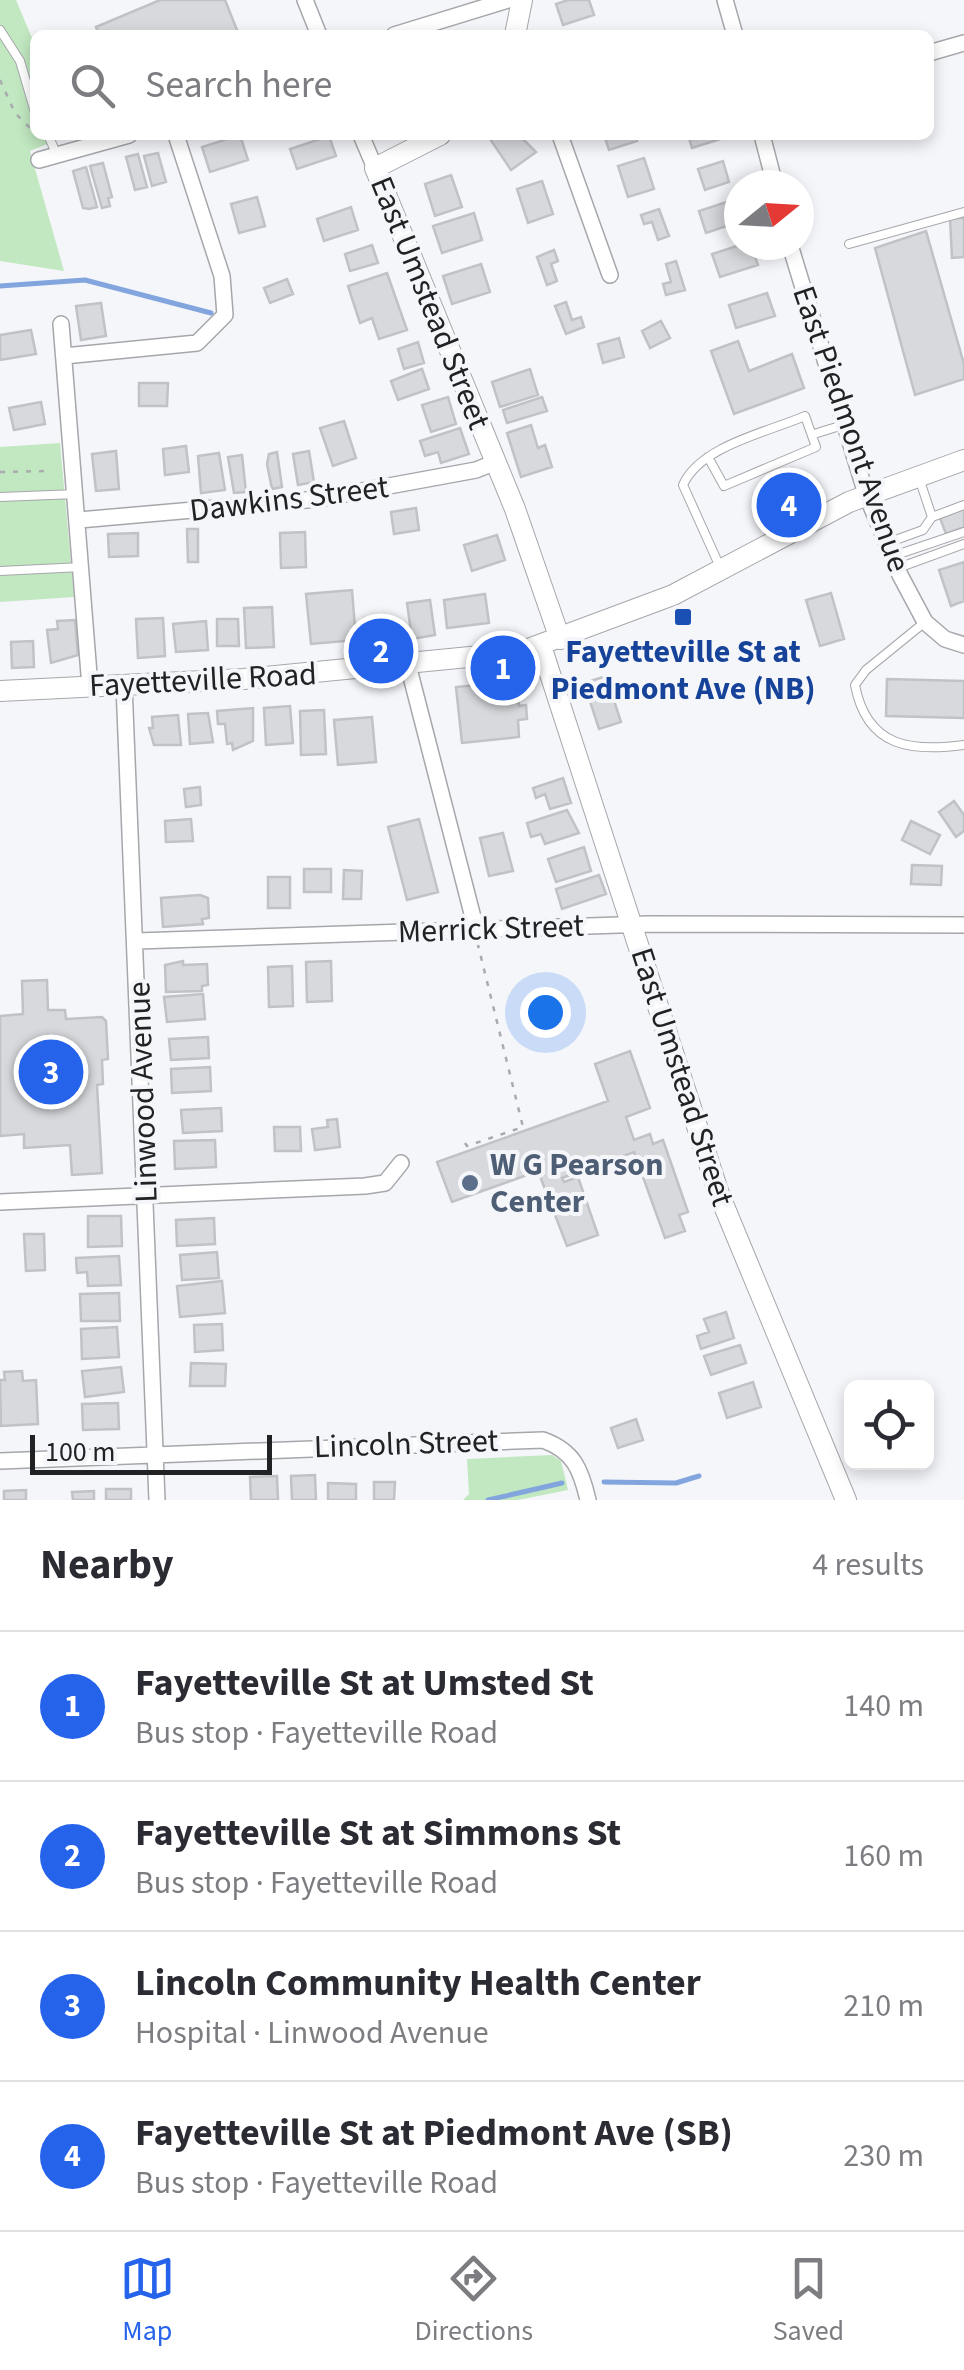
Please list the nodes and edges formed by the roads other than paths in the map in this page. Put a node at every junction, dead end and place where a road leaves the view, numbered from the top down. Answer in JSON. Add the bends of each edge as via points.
{"nodes":[{"id":1,"x":305,"y":0,"type":"edge"},
{"id":2,"x":508,"y":0,"type":"edge"},
{"id":3,"x":522,"y":0,"type":"edge"},
{"id":4,"x":725,"y":0,"type":"edge"},
{"id":5,"x":0,"y":30,"type":"edge"},
{"id":6,"x":317,"y":30,"type":"edge"},
{"id":7,"x":410,"y":30,"type":"edge"},
{"id":8,"x":516,"y":30,"type":"edge"},
{"id":9,"x":734,"y":30,"type":"edge"},
{"id":10,"x":964,"y":43,"type":"edge"},
{"id":11,"x":934,"y":52,"type":"edge"},
{"id":12,"x":30,"y":95,"type":"edge"},
{"id":13,"x":51,"y":140,"type":"edge"},
{"id":14,"x":110,"y":140,"type":"edge"},
{"id":15,"x":178,"y":140,"type":"edge"},
{"id":16,"x":363,"y":140,"type":"edge"},
{"id":17,"x":430,"y":140,"type":"edge"},
{"id":18,"x":562,"y":140,"type":"edge"},
{"id":19,"x":763,"y":140,"type":"edge"},
{"id":20,"x":58,"y":154,"type":"junction"},
{"id":21,"x":39,"y":160,"type":"dead end"},
{"id":22,"x":375,"y":168,"type":"junction"},
{"id":23,"x":771,"y":170,"type":"edge"},
{"id":24,"x":964,"y":212,"type":"edge"},
{"id":25,"x":849,"y":244,"type":"dead end"},
{"id":26,"x":795,"y":260,"type":"edge"},
{"id":27,"x":610,"y":276,"type":"dead end"},
{"id":28,"x":61,"y":324,"type":"dead end"},
{"id":29,"x":64,"y":356,"type":"junction"},
{"id":30,"x":845,"y":424,"type":"junction"},
{"id":31,"x":814,"y":434,"type":"junction"},
{"id":32,"x":708,"y":457,"type":"junction"},
{"id":33,"x":964,"y":460,"type":"edge"},
{"id":34,"x":496,"y":462,"type":"junction"},
{"id":35,"x":918,"y":475,"type":"junction"},
{"id":36,"x":77,"y":494,"type":"junction"},
{"id":37,"x":866,"y":494,"type":"junction"},
{"id":38,"x":0,"y":497,"type":"edge"},
{"id":39,"x":964,"y":505,"type":"edge"},
{"id":40,"x":932,"y":517,"type":"junction"},
{"id":41,"x":79,"y":520,"type":"junction"},
{"id":42,"x":923,"y":530,"type":"junction"},
{"id":43,"x":964,"y":532,"type":"edge"},
{"id":44,"x":927,"y":544,"type":"junction"},
{"id":45,"x":964,"y":544,"type":"edge"},
{"id":46,"x":892,"y":556,"type":"junction"},
{"id":47,"x":82,"y":567,"type":"junction"},
{"id":48,"x":722,"y":570,"type":"junction"},
{"id":49,"x":0,"y":572,"type":"edge"},
{"id":50,"x":925,"y":622,"type":"junction"},
{"id":51,"x":551,"y":642,"type":"junction"},
{"id":52,"x":964,"y":646,"type":"edge"},
{"id":53,"x":408,"y":665,"type":"junction"},
{"id":54,"x":124,"y":685,"type":"junction"},
{"id":55,"x":90,"y":687,"type":"junction"},
{"id":56,"x":0,"y":691,"type":"edge"},
{"id":57,"x":964,"y":745,"type":"edge"},
{"id":58,"x":632,"y":924,"type":"junction"},
{"id":59,"x":964,"y":925,"type":"edge"},
{"id":60,"x":477,"y":936,"type":"junction"},
{"id":61,"x":137,"y":941,"type":"junction"},
{"id":62,"x":401,"y":1164,"type":"dead end"},
{"id":63,"x":147,"y":1195,"type":"junction"},
{"id":64,"x":0,"y":1202,"type":"edge"},
{"id":65,"x":157,"y":1454,"type":"junction"},
{"id":66,"x":0,"y":1460,"type":"edge"},
{"id":67,"x":156,"y":1500,"type":"edge"},
{"id":68,"x":588,"y":1500,"type":"edge"},
{"id":69,"x":846,"y":1500,"type":"edge"}],
"edges":[{"from":1,"to":6,"type":"street"},
{"from":2,"to":7,"type":"street"},
{"from":3,"to":8,"type":"street"},
{"from":4,"to":9,"type":"street"},
{"from":5,"to":12,"type":"lane","via":[[20,61]]},
{"from":10,"to":11,"type":"street"},
{"from":13,"to":20,"type":"lane"},
{"from":14,"to":20,"type":"street"},
{"from":15,"to":29,"type":"street","via":[[222,276],[226,309],[220,323],[186,345]]},
{"from":16,"to":22,"type":"street","name":"East Umstead Street"},
{"from":17,"to":22,"type":"street"},
{"from":18,"to":27,"type":"street"},
{"from":19,"to":23,"type":"street"},
{"from":20,"to":21,"type":"street"},
{"from":22,"to":34,"type":"street","name":"East Umstead Street"},
{"from":24,"to":25,"type":"lane"},
{"from":26,"to":30,"type":"street","name":"East Piedmont Avenue"},
{"from":28,"to":29,"type":"street"},
{"from":29,"to":36,"type":"street"},
{"from":30,"to":31,"type":"lane"},
{"from":30,"to":37,"type":"street","name":"East Piedmont Avenue"},
{"from":31,"to":32,"type":"lane","via":[[806,416]]},
{"from":31,"to":32,"type":"lane","via":[[816,447],[724,486]]},
{"from":32,"to":48,"type":"lane","via":[[690,469],[683,485]]},
{"from":33,"to":35,"type":"street","name":"Fayetteville Road"},
{"from":34,"to":41,"type":"street","name":"Dawkins Street","via":[[318,498]]},
{"from":34,"to":51,"type":"street","name":"East Umstead Street"},
{"from":35,"to":37,"type":"street","name":"Fayetteville Road"},
{"from":35,"to":40,"type":"lane"},
{"from":36,"to":38,"type":"lane"},
{"from":36,"to":41,"type":"street"},
{"from":37,"to":46,"type":"street","name":"East Piedmont Avenue"},
{"from":37,"to":48,"type":"street","name":"Fayetteville Road"},
{"from":39,"to":40,"type":"lane"},
{"from":40,"to":42,"type":"lane"},
{"from":41,"to":47,"type":"street"},
{"from":42,"to":44,"type":"lane"},
{"from":42,"to":46,"type":"lane"},
{"from":43,"to":44,"type":"lane"},
{"from":44,"to":46,"type":"lane"},
{"from":45,"to":46,"type":"lane"},
{"from":46,"to":50,"type":"street","name":"East Piedmont Avenue"},
{"from":47,"to":49,"type":"lane"},
{"from":47,"to":55,"type":"street"},
{"from":48,"to":51,"type":"street","name":"Fayetteville Road"},
{"from":50,"to":52,"type":"street"},
{"from":50,"to":57,"type":"lane","via":[[866,670],[855,685],[858,699],[887,738],[903,748]]},
{"from":51,"to":53,"type":"street","name":"Fayetteville Road"},
{"from":51,"to":58,"type":"street","name":"East Umstead Street"},
{"from":53,"to":54,"type":"street","name":"Fayetteville Road"},
{"from":53,"to":60,"type":"street"},
{"from":54,"to":55,"type":"street","name":"Fayetteville Road"},
{"from":54,"to":61,"type":"street","name":"Linwood Avenue"},
{"from":55,"to":56,"type":"street","name":"Fayetteville Road"},
{"from":58,"to":59,"type":"street","name":"Merrick Street"},
{"from":58,"to":60,"type":"street","name":"Merrick Street"},
{"from":58,"to":69,"type":"street","name":"East Umstead Street","via":[[720,1194]]},
{"from":60,"to":61,"type":"street","name":"Merrick Street"},
{"from":61,"to":63,"type":"street","name":"Linwood Avenue"},
{"from":62,"to":63,"type":"street","via":[[385,1183],[365,1186]]},
{"from":63,"to":64,"type":"street"},
{"from":63,"to":65,"type":"street","name":"Linwood Avenue"},
{"from":65,"to":66,"type":"street","name":"Lincoln Street"},
{"from":65,"to":67,"type":"street","name":"Linwood Avenue"},
{"from":65,"to":68,"type":"street","name":"Lincoln Street","via":[[543,1440],[568,1453]]}]}
